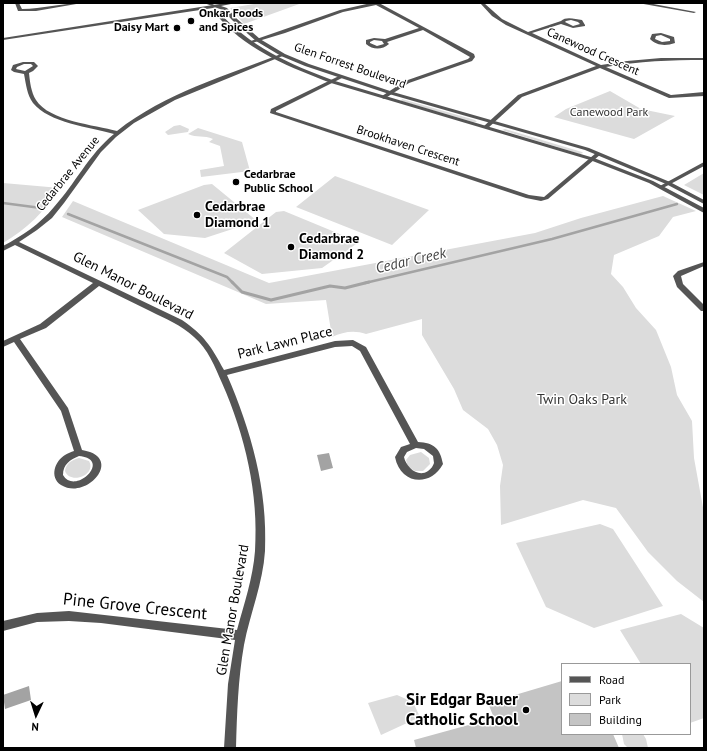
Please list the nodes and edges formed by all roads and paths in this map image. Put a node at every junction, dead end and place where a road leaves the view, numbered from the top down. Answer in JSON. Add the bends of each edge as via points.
{"nodes":[{"id":1,"x":17,"y":3,"type":"edge"},
{"id":2,"x":80,"y":3,"type":"edge"},
{"id":3,"x":206,"y":3,"type":"edge"},
{"id":4,"x":234,"y":3,"type":"edge"},
{"id":5,"x":376,"y":3,"type":"edge"},
{"id":6,"x":482,"y":3,"type":"edge"},
{"id":7,"x":640,"y":3,"type":"edge"},
{"id":8,"x":215,"y":6,"type":"junction"},
{"id":9,"x":694,"y":12,"type":"dead end"},
{"id":10,"x":563,"y":22,"type":"dead end"},
{"id":11,"x":422,"y":29,"type":"junction"},
{"id":12,"x":528,"y":33,"type":"junction"},
{"id":13,"x":3,"y":38,"type":"edge"},
{"id":14,"x":258,"y":40,"type":"junction"},
{"id":15,"x":385,"y":41,"type":"dead end"},
{"id":16,"x":250,"y":42,"type":"junction"},
{"id":17,"x":666,"y":44,"type":"dead end"},
{"id":18,"x":673,"y":54,"type":"junction"},
{"id":19,"x":283,"y":55,"type":"junction"},
{"id":20,"x":276,"y":58,"type":"junction"},
{"id":21,"x":704,"y":59,"type":"edge"},
{"id":22,"x":599,"y":67,"type":"junction"},
{"id":23,"x":26,"y":72,"type":"dead end"},
{"id":24,"x":341,"y":77,"type":"junction"},
{"id":25,"x":333,"y":82,"type":"junction"},
{"id":26,"x":391,"y":93,"type":"junction"},
{"id":27,"x":704,"y":94,"type":"edge"},
{"id":28,"x":384,"y":97,"type":"junction"},
{"id":29,"x":492,"y":122,"type":"junction"},
{"id":30,"x":486,"y":127,"type":"junction"},
{"id":31,"x":118,"y":133,"type":"junction"},
{"id":32,"x":598,"y":154,"type":"junction"},
{"id":33,"x":592,"y":159,"type":"junction"},
{"id":34,"x":704,"y":164,"type":"edge"},
{"id":35,"x":668,"y":183,"type":"junction"},
{"id":36,"x":661,"y":187,"type":"junction"},
{"id":37,"x":704,"y":202,"type":"edge"},
{"id":38,"x":704,"y":211,"type":"edge"},
{"id":39,"x":15,"y":243,"type":"junction"},
{"id":40,"x":3,"y":249,"type":"edge"},
{"id":41,"x":704,"y":264,"type":"edge"},
{"id":42,"x":98,"y":283,"type":"junction"},
{"id":43,"x":704,"y":309,"type":"edge"},
{"id":44,"x":16,"y":339,"type":"junction"},
{"id":45,"x":3,"y":344,"type":"edge"},
{"id":46,"x":223,"y":373,"type":"junction"},
{"id":47,"x":415,"y":445,"type":"junction"},
{"id":48,"x":79,"y":453,"type":"dead end"},
{"id":49,"x":3,"y":626,"type":"edge"},
{"id":50,"x":241,"y":636,"type":"junction"},
{"id":51,"x":230,"y":748,"type":"edge"}],
"edges":[{"from":1,"to":2,"type":"street","via":[[20,10],[29,11]]},
{"from":3,"to":8,"type":"street"},
{"from":4,"to":8,"type":"street"},
{"from":5,"to":11,"type":"street"},
{"from":5,"to":14,"type":"street","via":[[342,11]]},
{"from":6,"to":12,"type":"street","name":"Canewood Crescent","via":[[490,13]]},
{"from":7,"to":9,"type":"street"},
{"from":8,"to":13,"type":"street"},
{"from":8,"to":14,"type":"street","name":"Glen Forrest Boulevard","via":[[225,9]]},
{"from":8,"to":16,"type":"street","name":"Glen Forrest Boulevard","via":[[215,10],[225,23]]},
{"from":10,"to":12,"type":"street"},
{"from":11,"to":15,"type":"street"},
{"from":11,"to":26,"type":"street","via":[[473,57],[407,82]]},
{"from":12,"to":22,"type":"street","name":"Canewood Crescent"},
{"from":14,"to":16,"type":"street"},
{"from":14,"to":19,"type":"street","name":"Glen Forrest Boulevard"},
{"from":16,"to":20,"type":"street","name":"Glen Forrest Boulevard"},
{"from":17,"to":18,"type":"street"},
{"from":18,"to":21,"type":"street"},
{"from":18,"to":22,"type":"street"},
{"from":19,"to":20,"type":"street","name":"Cedarbrae Avenue"},
{"from":19,"to":24,"type":"street","name":"Glen Forrest Boulevard"},
{"from":20,"to":25,"type":"street","name":"Glen Forrest Boulevard"},
{"from":20,"to":31,"type":"street","name":"Cedarbrae Avenue","via":[[164,103]]},
{"from":22,"to":27,"type":"street","name":"Canewood Crescent","via":[[665,95]]},
{"from":22,"to":29,"type":"street","via":[[520,96]]},
{"from":23,"to":31,"type":"street","via":[[35,102],[43,110],[55,117]]},
{"from":24,"to":25,"type":"street","name":"Brookhaven Crescent"},
{"from":24,"to":26,"type":"street","name":"Glen Forrest Boulevard"},
{"from":25,"to":28,"type":"street","name":"Glen Forrest Boulevard"},
{"from":25,"to":33,"type":"street","name":"Brookhaven Crescent","via":[[273,110],[273,113],[528,197],[541,199],[546,198]]},
{"from":26,"to":28,"type":"street"},
{"from":26,"to":29,"type":"street","name":"Glen Forrest Boulevard"},
{"from":28,"to":30,"type":"street","name":"Glen Forrest Boulevard"},
{"from":29,"to":30,"type":"street"},
{"from":29,"to":32,"type":"street","name":"Glen Forrest Boulevard"},
{"from":30,"to":33,"type":"street","name":"Glen Forrest Boulevard"},
{"from":31,"to":39,"type":"street","name":"Cedarbrae Avenue","via":[[93,158],[54,212]]},
{"from":32,"to":33,"type":"street","name":"Brookhaven Crescent"},
{"from":32,"to":35,"type":"street","name":"Glen Forrest Boulevard"},
{"from":33,"to":36,"type":"street","name":"Glen Forrest Boulevard"},
{"from":34,"to":35,"type":"street"},
{"from":35,"to":36,"type":"street"},
{"from":35,"to":37,"type":"street","name":"Glen Forrest Boulevard"},
{"from":36,"to":38,"type":"street","name":"Glen Forrest Boulevard"},
{"from":39,"to":40,"type":"street","name":"Cedarbrae Avenue"},
{"from":39,"to":42,"type":"street","name":"Glen Manor Boulevard"},
{"from":41,"to":43,"type":"street","via":[[678,276],[680,285]]},
{"from":42,"to":44,"type":"street","via":[[43,326]]},
{"from":42,"to":46,"type":"street","name":"Glen Manor Boulevard","via":[[162,312],[193,332],[212,353]]},
{"from":44,"to":45,"type":"street"},
{"from":44,"to":48,"type":"street","via":[[65,410]]},
{"from":46,"to":47,"type":"street","name":"Park Lawn Place","via":[[335,344],[353,343],[363,349]]},
{"from":46,"to":50,"type":"street","name":"Glen Manor Boulevard","via":[[248,449],[256,482],[260,518],[260,550],[255,582]]},
{"from":47,"to":47,"type":"street","via":[[403,450],[400,455],[402,467],[418,476],[432,473],[439,464],[437,454],[426,446]]},
{"from":49,"to":50,"type":"street","name":"Pine Grove Crescent","via":[[34,617],[70,615]]},
{"from":50,"to":51,"type":"street","name":"Glen Manor Boulevard","via":[[233,694]]}]}
